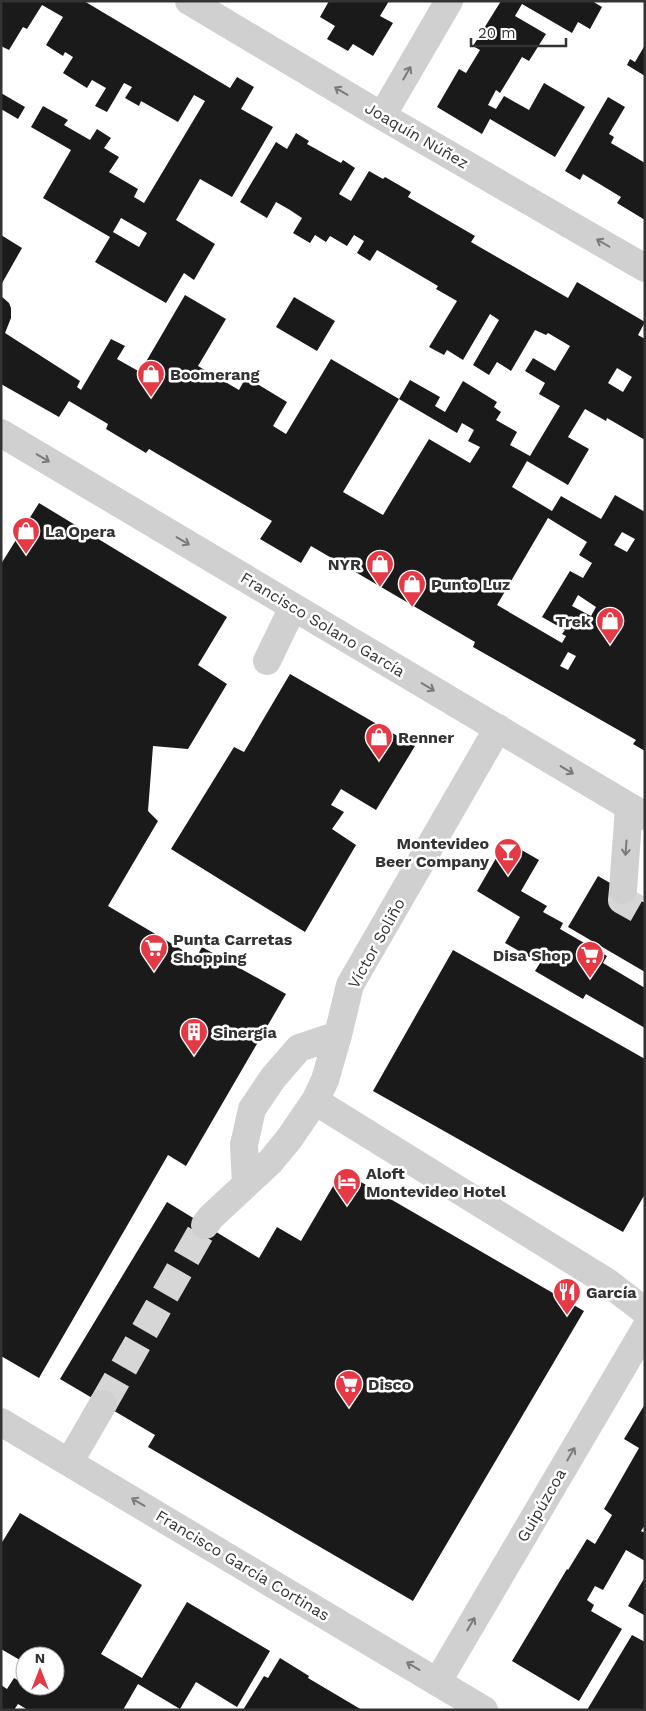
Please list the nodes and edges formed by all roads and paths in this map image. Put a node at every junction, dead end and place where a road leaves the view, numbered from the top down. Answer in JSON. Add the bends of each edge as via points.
{"nodes":[{"id":1,"x":189,"y":1,"type":"edge"},
{"id":2,"x":449,"y":1,"type":"edge"},
{"id":3,"x":382,"y":116,"type":"junction"},
{"id":4,"x":645,"y":268,"type":"edge"},
{"id":5,"x":1,"y":433,"type":"edge"},
{"id":6,"x":293,"y":607,"type":"junction"},
{"id":7,"x":267,"y":661,"type":"dead end"},
{"id":8,"x":498,"y":728,"type":"junction"},
{"id":9,"x":637,"y":811,"type":"edge"},
{"id":10,"x":623,"y":890,"type":"tunnel mouth"},
{"id":11,"x":338,"y":1035,"type":"junction"},
{"id":12,"x":316,"y":1101,"type":"junction"},
{"id":13,"x":246,"y":1184,"type":"junction"},
{"id":14,"x":205,"y":1225,"type":"tunnel mouth"},
{"id":15,"x":645,"y":1311,"type":"edge"},
{"id":16,"x":645,"y":1329,"type":"edge"},
{"id":17,"x":103,"y":1404,"type":"tunnel mouth"},
{"id":18,"x":1,"y":1422,"type":"edge"},
{"id":19,"x":70,"y":1462,"type":"junction"},
{"id":20,"x":438,"y":1681,"type":"junction"},
{"id":21,"x":484,"y":1710,"type":"edge"}],
"edges":[{"from":3,"to":1,"type":"street","name":"Joaquín Núñez","one_way":true},
{"from":3,"to":2,"type":"street","one_way":true},
{"from":4,"to":3,"type":"street","name":"Joaquín Núñez","one_way":true},
{"from":5,"to":6,"type":"street","name":"Francisco Solano García","one_way":true},
{"from":6,"to":7,"type":"street"},
{"from":6,"to":8,"type":"street","name":"Francisco Solano García","one_way":true},
{"from":8,"to":9,"type":"street","name":"Francisco Solano García","one_way":true},
{"from":8,"to":11,"type":"street","name":"Víctor Soliño","via":[[350,986]]},
{"from":9,"to":10,"type":"street","one_way":true},
{"from":11,"to":12,"type":"street","name":"Víctor Soliño"},
{"from":11,"to":13,"type":"street","via":[[298,1048],[272,1078],[252,1109],[244,1145]]},
{"from":12,"to":13,"type":"street","name":"Víctor Soliño","via":[[290,1139]]},
{"from":12,"to":15,"type":"street","via":[[606,1282]]},
{"from":13,"to":14,"type":"street","name":"Víctor Soliño"},
{"from":20,"to":16,"type":"street","name":"Guipúzcoa","one_way":true},
{"from":17,"to":19,"type":"street"},
{"from":18,"to":19,"type":"street","name":"Francisco García Cortinas"},
{"from":20,"to":19,"type":"street","name":"Francisco García Cortinas","one_way":true},
{"from":20,"to":21,"type":"street","name":"Francisco García Cortinas"}]}
